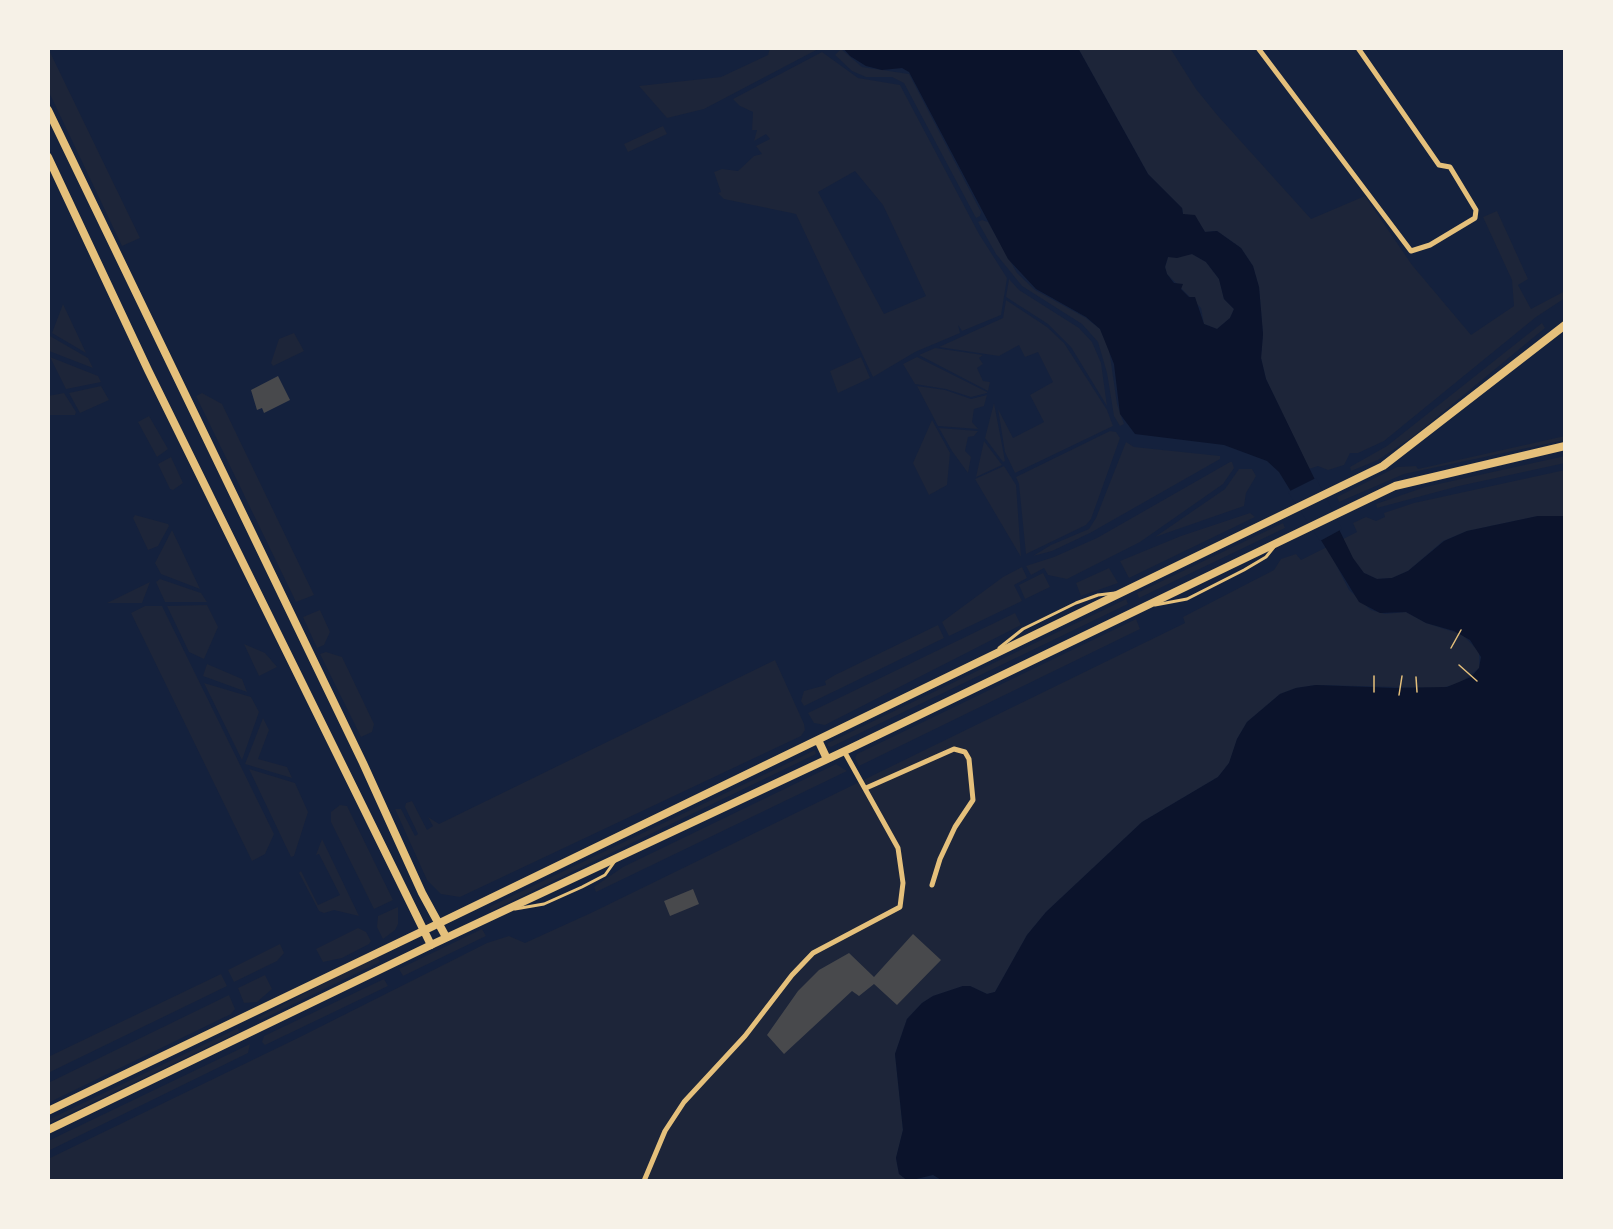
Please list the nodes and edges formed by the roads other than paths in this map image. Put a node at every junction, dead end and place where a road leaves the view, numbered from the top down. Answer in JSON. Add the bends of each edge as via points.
{"nodes":[{"id":1,"x":1258,"y":48,"type":"edge"},
{"id":2,"x":1358,"y":48,"type":"edge"},
{"id":3,"x":48,"y":110,"type":"edge"},
{"id":4,"x":48,"y":157,"type":"edge"},
{"id":5,"x":1565,"y":325,"type":"edge"},
{"id":6,"x":1565,"y":446,"type":"edge"},
{"id":7,"x":819,"y":742,"type":"junction"},
{"id":8,"x":844,"y":751,"type":"junction"},
{"id":9,"x":827,"y":759,"type":"junction"},
{"id":10,"x":866,"y":788,"type":"junction"},
{"id":11,"x":932,"y":885,"type":"dead end"},
{"id":12,"x":439,"y":923,"type":"junction"},
{"id":13,"x":423,"y":931,"type":"junction"},
{"id":14,"x":446,"y":937,"type":"junction"},
{"id":15,"x":431,"y":945,"type":"junction"},
{"id":16,"x":48,"y":1111,"type":"edge"},
{"id":17,"x":48,"y":1130,"type":"edge"},
{"id":18,"x":644,"y":1181,"type":"edge"}],
"edges":[{"from":1,"to":2,"type":"street","via":[[1411,251],[1430,245],[1475,218],[1476,210],[1450,166],[1439,165]]},
{"from":3,"to":12,"type":"main road"},
{"from":4,"to":13,"type":"main road"},
{"from":5,"to":7,"type":"main road","via":[[1388,463]]},
{"from":6,"to":8,"type":"main road","via":[[1395,486]]},
{"from":7,"to":9,"type":"main road"},
{"from":7,"to":12,"type":"main road"},
{"from":8,"to":9,"type":"main road"},
{"from":8,"to":10,"type":"street"},
{"from":9,"to":14,"type":"main road"},
{"from":10,"to":11,"type":"street","via":[[954,748],[965,752],[973,800],[950,838]]},
{"from":10,"to":18,"type":"street","via":[[898,848],[903,883],[900,907],[813,953],[792,975],[745,1036],[684,1102],[664,1131]]},
{"from":12,"to":13,"type":"main road"},
{"from":12,"to":14,"type":"main road"},
{"from":13,"to":15,"type":"main road"},
{"from":13,"to":16,"type":"main road"},
{"from":14,"to":15,"type":"main road"},
{"from":15,"to":17,"type":"main road"}]}
